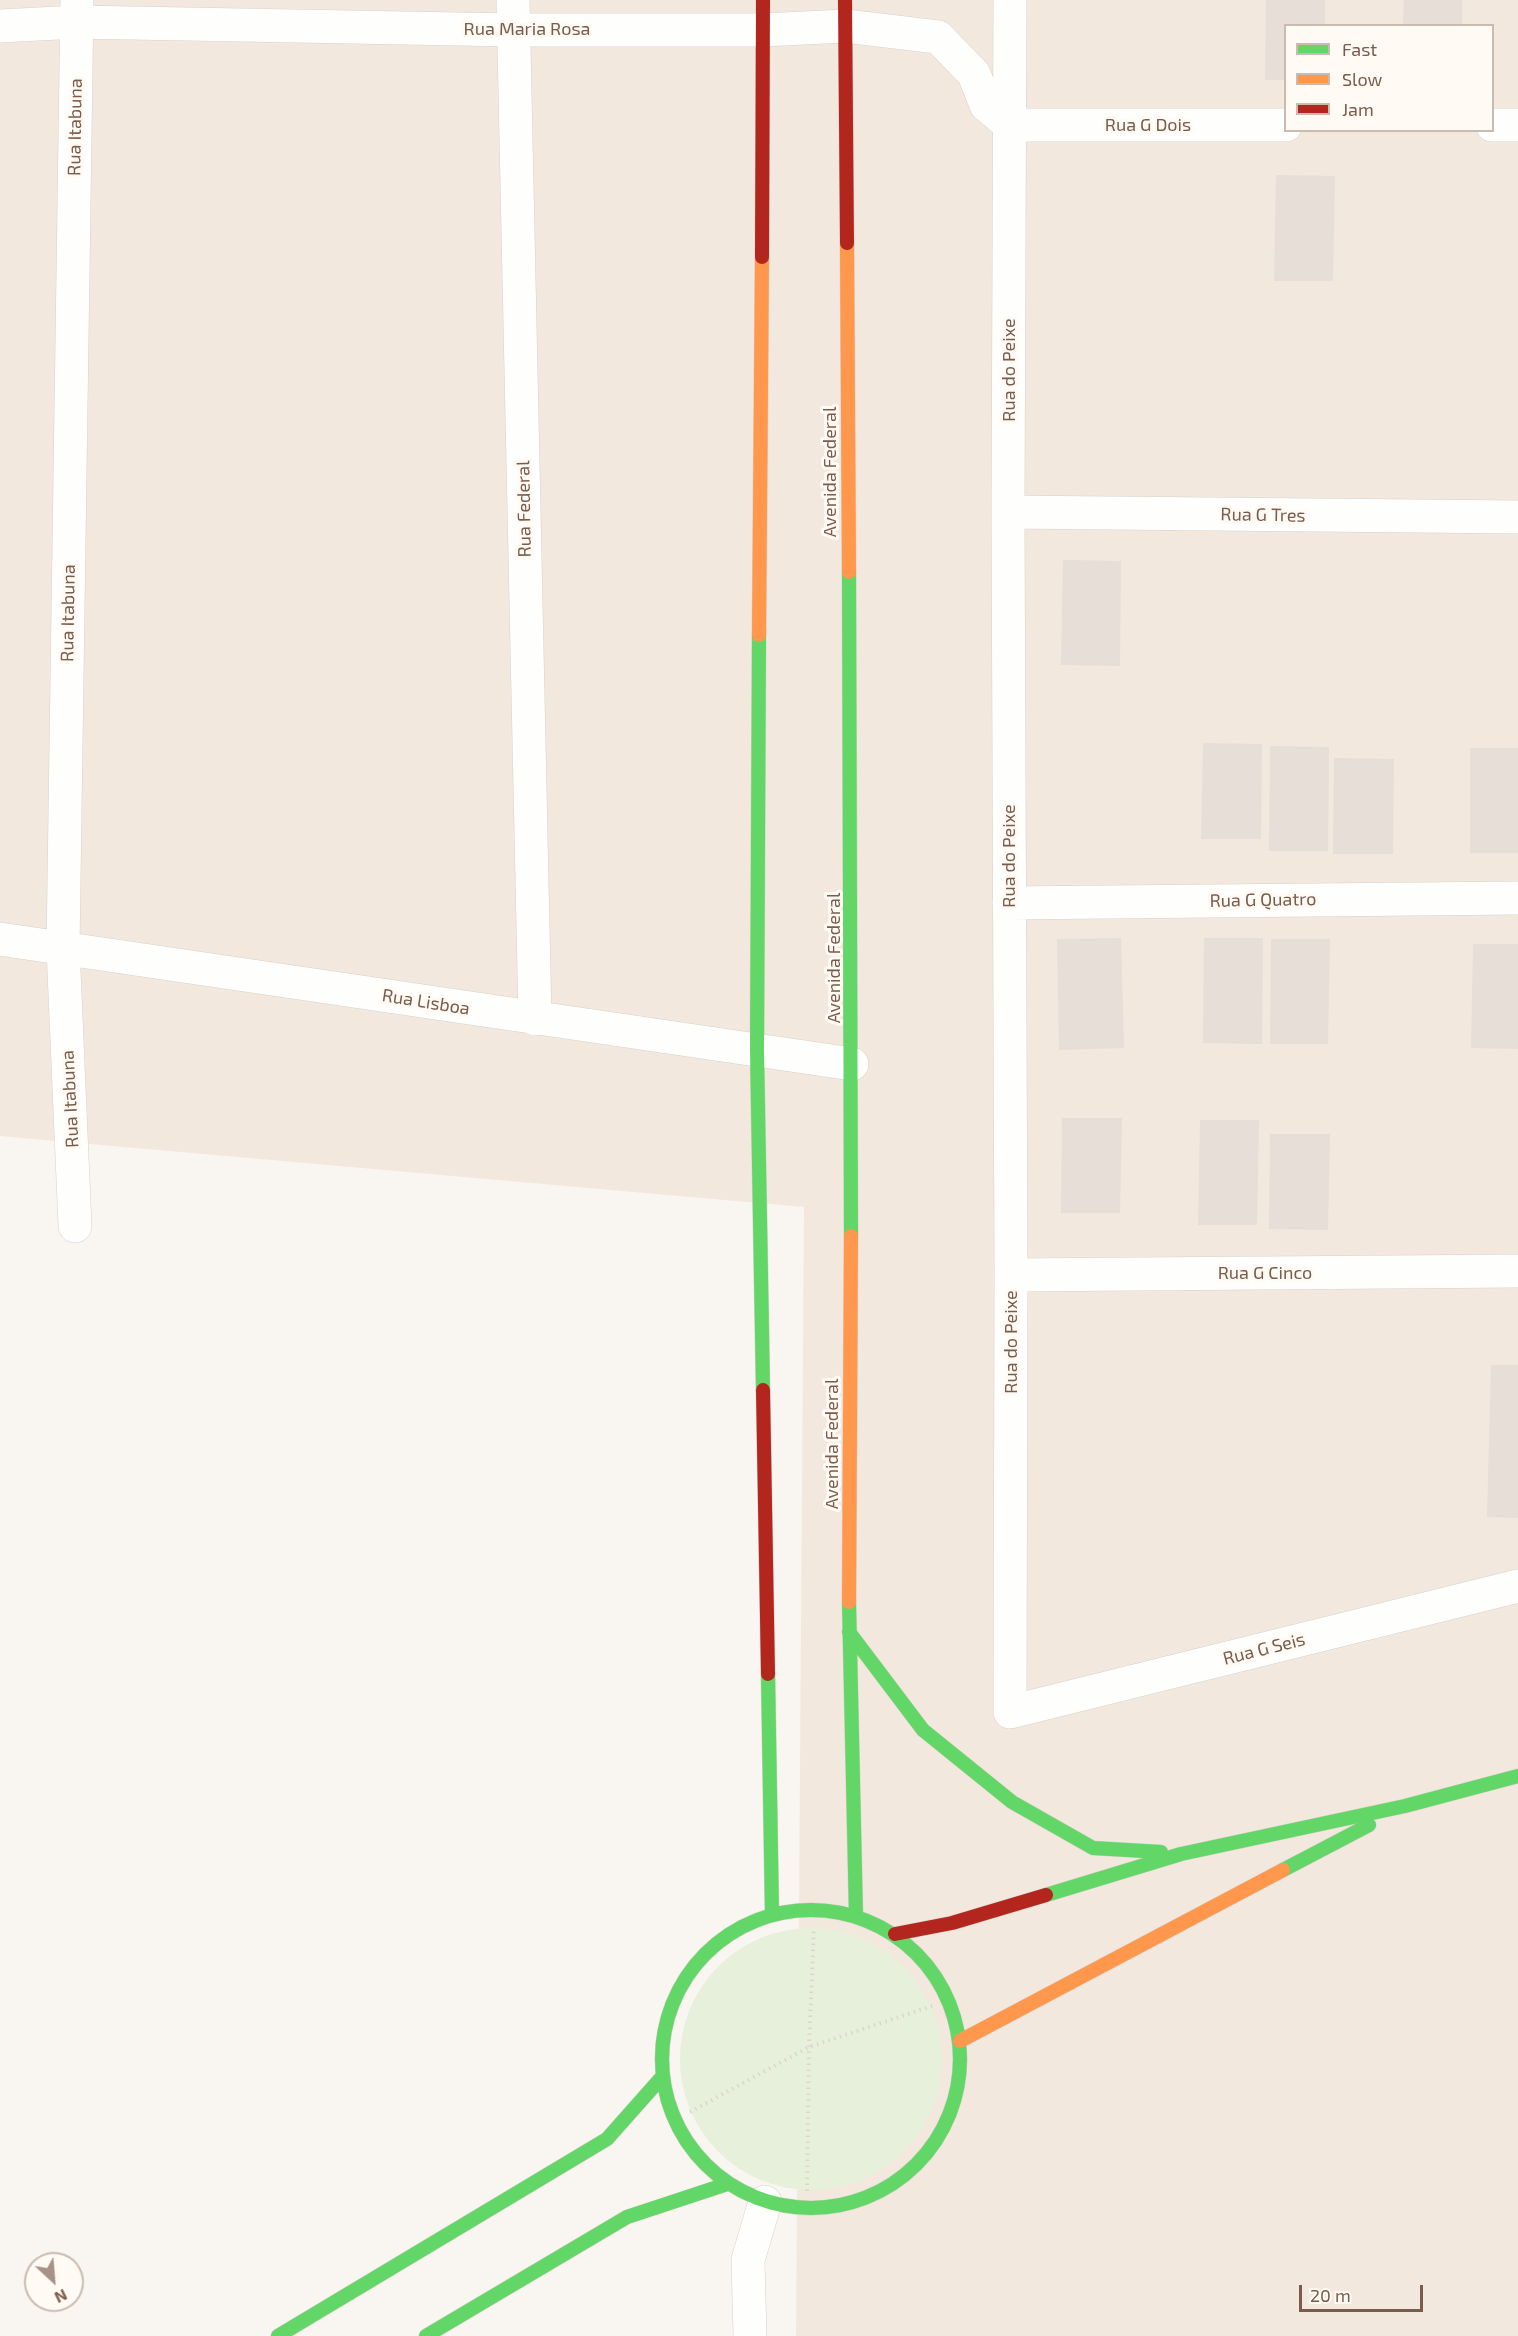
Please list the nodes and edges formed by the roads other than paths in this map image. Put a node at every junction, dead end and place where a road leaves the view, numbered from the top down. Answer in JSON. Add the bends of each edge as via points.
{"nodes":[{"id":1,"x":1010,"y":0,"type":"edge"},
{"id":2,"x":77,"y":11,"type":"edge"},
{"id":3,"x":845,"y":13,"type":"edge"},
{"id":4,"x":514,"y":15,"type":"edge"},
{"id":5,"x":763,"y":15,"type":"edge"},
{"id":6,"x":0,"y":26,"type":"edge"},
{"id":7,"x":1010,"y":124,"type":"junction"},
{"id":8,"x":1284,"y":124,"type":"edge"},
{"id":9,"x":1494,"y":124,"type":"edge"},
{"id":10,"x":1518,"y":124,"type":"edge"},
{"id":11,"x":1008,"y":512,"type":"junction"},
{"id":12,"x":1518,"y":517,"type":"edge"},
{"id":13,"x":1518,"y":898,"type":"edge"},
{"id":14,"x":1009,"y":903,"type":"junction"},
{"id":15,"x":0,"y":939,"type":"edge"},
{"id":16,"x":63,"y":948,"type":"junction"},
{"id":17,"x":535,"y":1019,"type":"junction"},
{"id":18,"x":757,"y":1050,"type":"junction"},
{"id":19,"x":852,"y":1064,"type":"junction"},
{"id":20,"x":75,"y":1226,"type":"dead end"},
{"id":21,"x":1518,"y":1271,"type":"edge"},
{"id":22,"x":1011,"y":1275,"type":"junction"},
{"id":23,"x":1518,"y":1586,"type":"edge"},
{"id":24,"x":849,"y":1632,"type":"junction"},
{"id":25,"x":1010,"y":1712,"type":"joint"},
{"id":26,"x":1518,"y":1776,"type":"edge"},
{"id":27,"x":1406,"y":1806,"type":"junction"},
{"id":28,"x":1181,"y":1854,"type":"junction"},
{"id":29,"x":771,"y":1914,"type":"junction"},
{"id":30,"x":856,"y":1916,"type":"junction"},
{"id":31,"x":895,"y":1934,"type":"junction"},
{"id":32,"x":960,"y":2041,"type":"junction"},
{"id":33,"x":662,"y":2078,"type":"junction"},
{"id":34,"x":727,"y":2184,"type":"junction"},
{"id":35,"x":765,"y":2202,"type":"junction"},
{"id":36,"x":278,"y":2336,"type":"edge"},
{"id":37,"x":426,"y":2336,"type":"edge"},
{"id":38,"x":750,"y":2336,"type":"edge"}],
"edges":[{"from":1,"to":7,"type":"street","name":"Rua do Peixe"},
{"from":2,"to":4,"type":"street","name":"Rua Maria Rosa"},
{"from":2,"to":6,"type":"street","name":"Rua Maria Rosa"},
{"from":2,"to":16,"type":"street","name":"Rua Itabuna"},
{"from":3,"to":5,"type":"street","name":"Rua Maria Rosa"},
{"from":3,"to":7,"type":"street","name":"Rua Maria Rosa","via":[[938,38],[974,74],[986,105]]},
{"from":3,"to":19,"type":"main road","name":"Avenida Federal"},
{"from":4,"to":5,"type":"street","name":"Rua Maria Rosa"},
{"from":4,"to":17,"type":"street","name":"Rua Federal"},
{"from":5,"to":18,"type":"main road"},
{"from":7,"to":8,"type":"street","name":"Rua G Dois"},
{"from":7,"to":11,"type":"street","name":"Rua do Peixe"},
{"from":9,"to":10,"type":"street"},
{"from":11,"to":12,"type":"street","name":"Rua G Tres"},
{"from":11,"to":14,"type":"street","name":"Rua do Peixe"},
{"from":13,"to":14,"type":"street","name":"Rua G Quatro"},
{"from":14,"to":22,"type":"street","name":"Rua do Peixe"},
{"from":15,"to":16,"type":"street","name":"Rua Lisboa"},
{"from":16,"to":17,"type":"street","name":"Rua Lisboa"},
{"from":16,"to":20,"type":"street","name":"Rua Itabuna"},
{"from":17,"to":18,"type":"street","name":"Rua Lisboa"},
{"from":18,"to":19,"type":"street","name":"Rua Lisboa"},
{"from":18,"to":29,"type":"main road"},
{"from":19,"to":24,"type":"main road","name":"Avenida Federal"},
{"from":21,"to":22,"type":"street","name":"Rua G Cinco"},
{"from":22,"to":25,"type":"street","name":"Rua do Peixe"},
{"from":23,"to":25,"type":"street","name":"Rua G Seis"},
{"from":24,"to":28,"type":"main road","via":[[923,1730],[1012,1802],[1093,1848]]},
{"from":24,"to":30,"type":"main road","name":"Avenida Federal"},
{"from":26,"to":27,"type":"main road"},
{"from":27,"to":28,"type":"main road"},
{"from":27,"to":32,"type":"main road"},
{"from":28,"to":31,"type":"main road","via":[[952,1923]]},
{"from":29,"to":30,"type":"main road","via":[[814,1909]]},
{"from":29,"to":33,"type":"main road","via":[[732,1932],[700,1959],[675,1994],[663,2035]]},
{"from":30,"to":31,"type":"main road"},
{"from":31,"to":32,"type":"main road","via":[[926,1963],[949,1999]]},
{"from":32,"to":35,"type":"main road","via":[[956,2093],[946,2124],[922,2159],[889,2186],[850,2204],[807,2209]]},
{"from":33,"to":34,"type":"main road","via":[[673,2119],[695,2155]]},
{"from":33,"to":36,"type":"main road","via":[[607,2139]]},
{"from":34,"to":35,"type":"main road"},
{"from":34,"to":37,"type":"main road","via":[[627,2217]]},
{"from":35,"to":38,"type":"street","via":[[748,2260]]}]}
